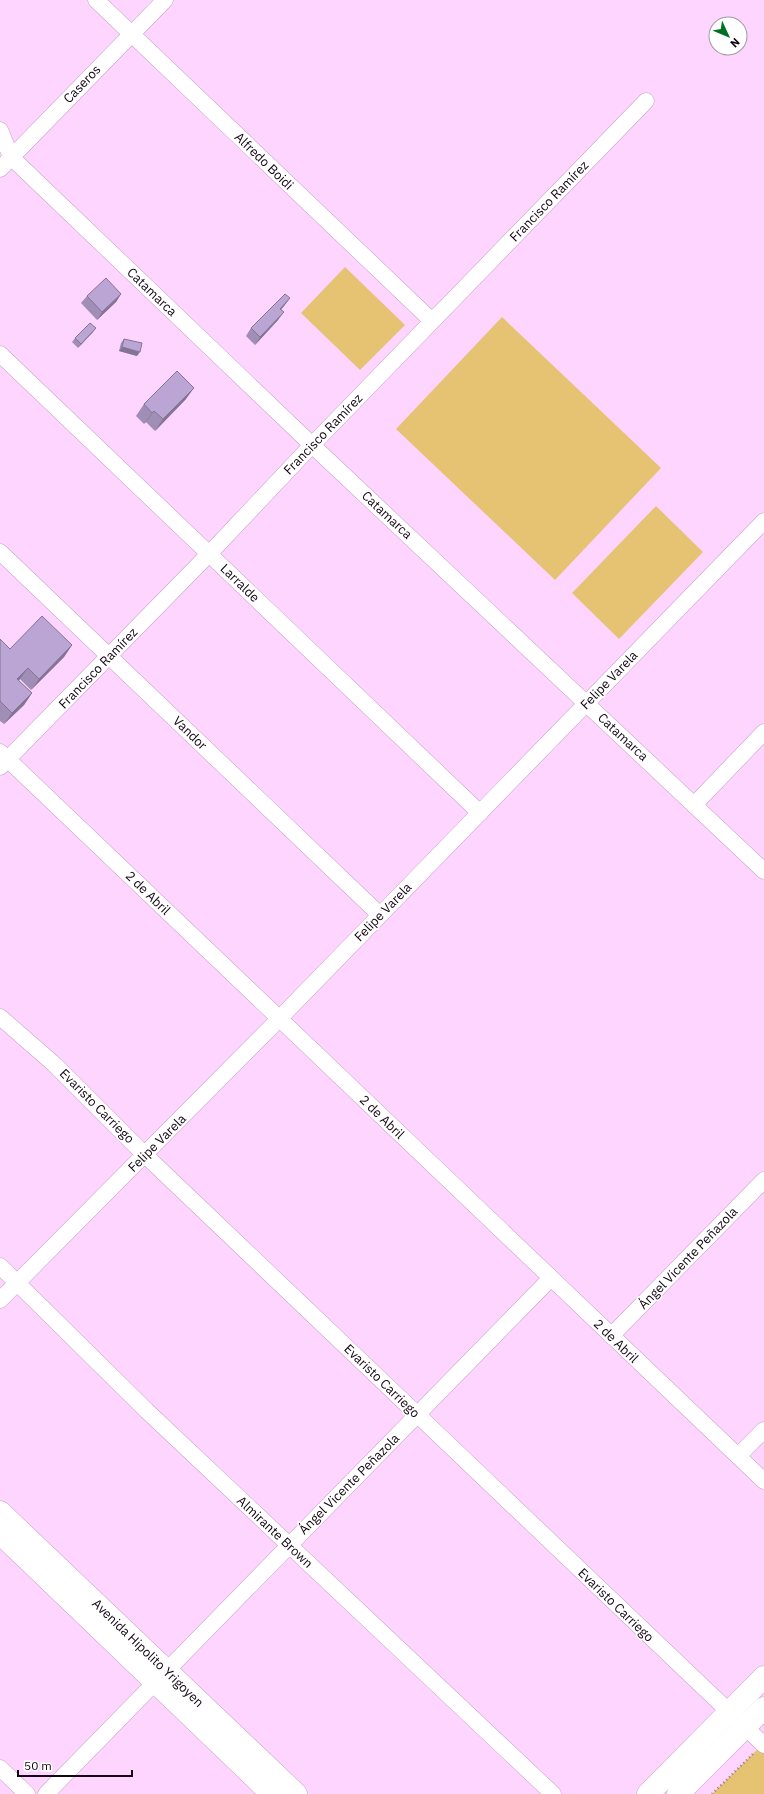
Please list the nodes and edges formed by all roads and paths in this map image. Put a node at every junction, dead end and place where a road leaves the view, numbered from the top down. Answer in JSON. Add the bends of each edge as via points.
{"nodes":[{"id":1,"x":96,"y":0,"type":"edge"},
{"id":2,"x":165,"y":0,"type":"edge"},
{"id":3,"x":131,"y":34,"type":"junction"},
{"id":4,"x":646,"y":101,"type":"dead end"},
{"id":5,"x":0,"y":130,"type":"edge"},
{"id":6,"x":6,"y":156,"type":"edge"},
{"id":7,"x":0,"y":169,"type":"edge"},
{"id":8,"x":432,"y":321,"type":"junction"},
{"id":9,"x":0,"y":354,"type":"edge"},
{"id":10,"x":312,"y":445,"type":"junction"},
{"id":11,"x":764,"y":521,"type":"edge"},
{"id":12,"x":0,"y":552,"type":"edge"},
{"id":13,"x":209,"y":554,"type":"junction"},
{"id":14,"x":110,"y":656,"type":"junction"},
{"id":15,"x":586,"y":703,"type":"junction"},
{"id":16,"x":764,"y":732,"type":"edge"},
{"id":17,"x":3,"y":760,"type":"edge"},
{"id":18,"x":694,"y":805,"type":"junction"},
{"id":19,"x":480,"y":813,"type":"junction"},
{"id":20,"x":764,"y":871,"type":"edge"},
{"id":21,"x":380,"y":915,"type":"junction"},
{"id":22,"x":0,"y":1016,"type":"edge"},
{"id":23,"x":279,"y":1019,"type":"junction"},
{"id":24,"x":145,"y":1155,"type":"junction"},
{"id":25,"x":764,"y":1180,"type":"edge"},
{"id":26,"x":0,"y":1266,"type":"edge"},
{"id":27,"x":551,"y":1278,"type":"junction"},
{"id":28,"x":17,"y":1283,"type":"junction"},
{"id":29,"x":0,"y":1300,"type":"edge"},
{"id":30,"x":611,"y":1336,"type":"junction"},
{"id":31,"x":418,"y":1415,"type":"junction"},
{"id":32,"x":764,"y":1430,"type":"edge"},
{"id":33,"x":738,"y":1456,"type":"junction"},
{"id":34,"x":764,"y":1481,"type":"edge"},
{"id":35,"x":0,"y":1512,"type":"edge"},
{"id":36,"x":0,"y":1533,"type":"edge"},
{"id":37,"x":288,"y":1545,"type":"junction"},
{"id":38,"x":161,"y":1677,"type":"junction"},
{"id":39,"x":764,"y":1677,"type":"edge"},
{"id":40,"x":764,"y":1708,"type":"edge"},
{"id":41,"x":729,"y":1712,"type":"junction"},
{"id":42,"x":745,"y":1728,"type":"junction"},
{"id":43,"x":763,"y":1745,"type":"edge"},
{"id":44,"x":0,"y":1768,"type":"edge"},
{"id":45,"x":27,"y":1794,"type":"edge"},
{"id":46,"x":46,"y":1794,"type":"edge"},
{"id":47,"x":272,"y":1794,"type":"edge"},
{"id":48,"x":296,"y":1794,"type":"edge"},
{"id":49,"x":553,"y":1794,"type":"edge"},
{"id":50,"x":648,"y":1794,"type":"edge"},
{"id":51,"x":678,"y":1794,"type":"edge"},
{"id":52,"x":712,"y":1794,"type":"edge"}],
"edges":[{"from":1,"to":3,"type":"street","name":"Alfredo Boidi"},
{"from":2,"to":3,"type":"street","name":"Caseros"},
{"from":3,"to":6,"type":"street","name":"Caseros"},
{"from":3,"to":8,"type":"street","name":"Alfredo Boidi"},
{"from":4,"to":8,"type":"street","name":"Francisco Ramírez"},
{"from":5,"to":6,"type":"street","name":"Catamarca"},
{"from":6,"to":7,"type":"street","name":"Caseros"},
{"from":6,"to":10,"type":"street","name":"Catamarca"},
{"from":8,"to":10,"type":"street","name":"Francisco Ramírez"},
{"from":9,"to":13,"type":"street","name":"Larralde"},
{"from":10,"to":13,"type":"street","name":"Francisco Ramírez"},
{"from":10,"to":15,"type":"street","name":"Catamarca"},
{"from":11,"to":15,"type":"street","name":"Felipe Varela"},
{"from":12,"to":14,"type":"street","name":"Vandor"},
{"from":13,"to":14,"type":"street","name":"Francisco Ramírez"},
{"from":13,"to":19,"type":"street","name":"Larralde"},
{"from":14,"to":17,"type":"street","name":"Francisco Ramírez"},
{"from":14,"to":21,"type":"street","name":"Vandor"},
{"from":15,"to":18,"type":"street","name":"Catamarca"},
{"from":15,"to":19,"type":"street","name":"Felipe Varela"},
{"from":16,"to":18,"type":"street"},
{"from":17,"to":23,"type":"street","name":"2 de Abril"},
{"from":18,"to":20,"type":"street","name":"Catamarca"},
{"from":19,"to":21,"type":"street","name":"Felipe Varela"},
{"from":21,"to":23,"type":"street","name":"Felipe Varela"},
{"from":22,"to":24,"type":"street","name":"Evaristo Carriego","via":[[54,1064]]},
{"from":23,"to":24,"type":"street","name":"Felipe Varela"},
{"from":23,"to":27,"type":"street","name":"2 de Abril"},
{"from":24,"to":28,"type":"street","name":"Felipe Varela"},
{"from":24,"to":31,"type":"street","name":"Evaristo Carriego"},
{"from":25,"to":30,"type":"street","name":"Ángel Vicente Peñazola"},
{"from":26,"to":28,"type":"street","name":"Almirante Brown"},
{"from":27,"to":30,"type":"street","name":"2 de Abril"},
{"from":27,"to":31,"type":"street","name":"Ángel Vicente Peñazola"},
{"from":28,"to":29,"type":"street","name":"Felipe Varela"},
{"from":28,"to":37,"type":"street","name":"Almirante Brown"},
{"from":30,"to":33,"type":"street","name":"2 de Abril"},
{"from":31,"to":37,"type":"street","name":"Ángel Vicente Peñazola"},
{"from":31,"to":41,"type":"street","name":"Evaristo Carriego"},
{"from":32,"to":33,"type":"street"},
{"from":33,"to":34,"type":"street","name":"2 de Abril"},
{"from":35,"to":38,"type":"main road","name":"Avenida Hipolito Yrigoyen"},
{"from":36,"to":38,"type":"main road","name":"Avenida Hipolito Yrigoyen"},
{"from":37,"to":38,"type":"street","name":"Ángel Vicente Peñazola"},
{"from":37,"to":49,"type":"street","name":"Almirante Brown"},
{"from":38,"to":46,"type":"street","name":"Ángel Vicente Peñazola"},
{"from":38,"to":47,"type":"main road","name":"Avenida Hipolito Yrigoyen"},
{"from":38,"to":48,"type":"main road","name":"Avenida Hipolito Yrigoyen"},
{"from":39,"to":41,"type":"main road"},
{"from":40,"to":42,"type":"main road"},
{"from":41,"to":42,"type":"street","name":"Evaristo Carriego"},
{"from":41,"to":50,"type":"main road"},
{"from":42,"to":43,"type":"street","name":"Evaristo Carriego"},
{"from":42,"to":51,"type":"main road"},
{"from":43,"to":52,"type":"path"},
{"from":44,"to":45,"type":"street"}]}
